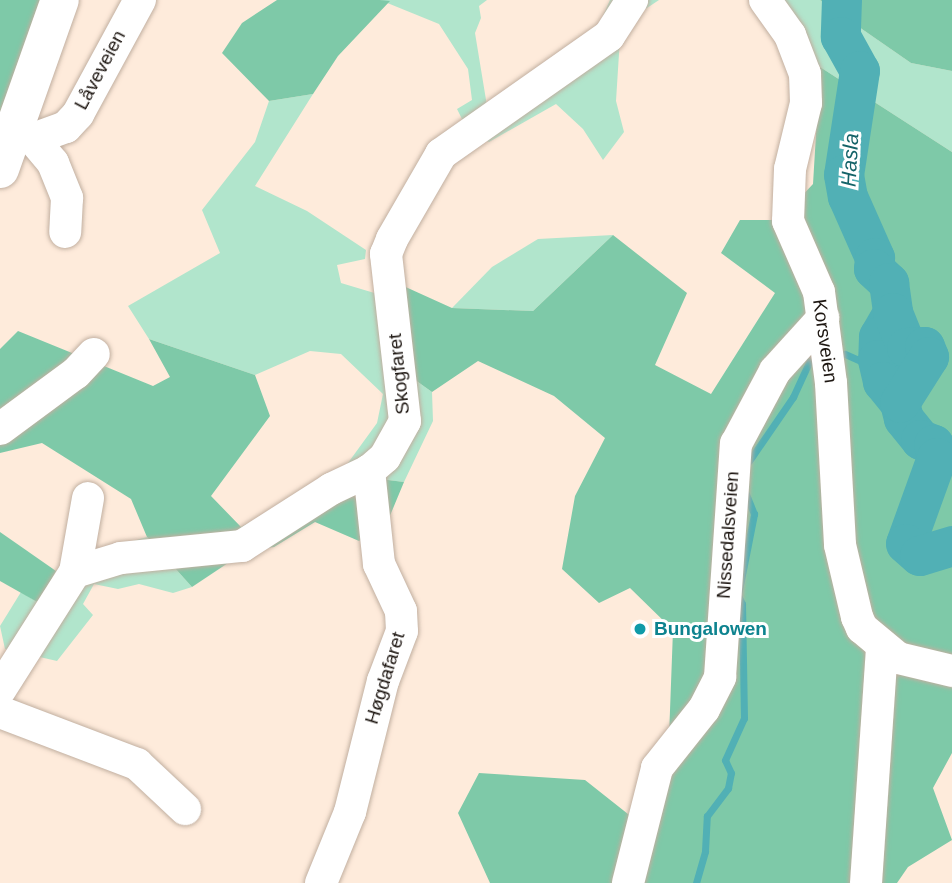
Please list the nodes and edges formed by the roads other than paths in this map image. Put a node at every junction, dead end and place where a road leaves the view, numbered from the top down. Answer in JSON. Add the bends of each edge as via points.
{"nodes":[{"id":1,"x":60,"y":0,"type":"edge"},
{"id":2,"x":140,"y":0,"type":"edge"},
{"id":3,"x":632,"y":0,"type":"edge"},
{"id":4,"x":765,"y":0,"type":"edge"},
{"id":5,"x":24,"y":135,"type":"junction"},
{"id":6,"x":0,"y":169,"type":"edge"},
{"id":7,"x":65,"y":232,"type":"dead end"},
{"id":8,"x":823,"y":318,"type":"junction"},
{"id":9,"x":94,"y":354,"type":"dead end"},
{"id":10,"x":0,"y":429,"type":"edge"},
{"id":11,"x":372,"y":485,"type":"junction"},
{"id":12,"x":88,"y":498,"type":"dead end"},
{"id":13,"x":75,"y":572,"type":"junction"},
{"id":14,"x":882,"y":647,"type":"junction"},
{"id":15,"x":952,"y":671,"type":"edge"},
{"id":16,"x":0,"y":690,"type":"edge"},
{"id":17,"x":0,"y":712,"type":"edge"},
{"id":18,"x":185,"y":809,"type":"dead end"},
{"id":19,"x":321,"y":883,"type":"edge"},
{"id":20,"x":628,"y":883,"type":"edge"},
{"id":21,"x":866,"y":883,"type":"edge"}],
"edges":[{"from":1,"to":5,"type":"main road"},
{"from":2,"to":5,"type":"street","name":"Låveveien","via":[[78,114],[66,127]]},
{"from":3,"to":11,"type":"street","name":"Skogfaret","via":[[609,36],[457,139],[441,154],[410,206],[386,254],[405,421]]},
{"from":4,"to":8,"type":"street","name":"Korsveien","via":[[790,35],[805,74],[806,103],[790,169],[787,213],[819,292]]},
{"from":5,"to":6,"type":"main road"},
{"from":5,"to":7,"type":"street","via":[[53,163],[67,198]]},
{"from":8,"to":14,"type":"street","name":"Korsveien","via":[[839,545],[857,617]]},
{"from":8,"to":20,"type":"street","name":"Nissedalsveien","via":[[775,371],[736,444],[720,677],[704,709],[657,768]]},
{"from":9,"to":10,"type":"street","via":[[76,373]]},
{"from":11,"to":13,"type":"street","name":"Skogfaret","via":[[242,546],[121,558]]},
{"from":11,"to":19,"type":"street","name":"Høgdafaret","via":[[379,564],[401,611],[402,631],[383,681],[350,812]]},
{"from":12,"to":13,"type":"street"},
{"from":13,"to":16,"type":"street"},
{"from":14,"to":15,"type":"street","name":"Korsveien","via":[[920,665]]},
{"from":14,"to":21,"type":"street"},
{"from":17,"to":18,"type":"street","via":[[136,764]]}]}
